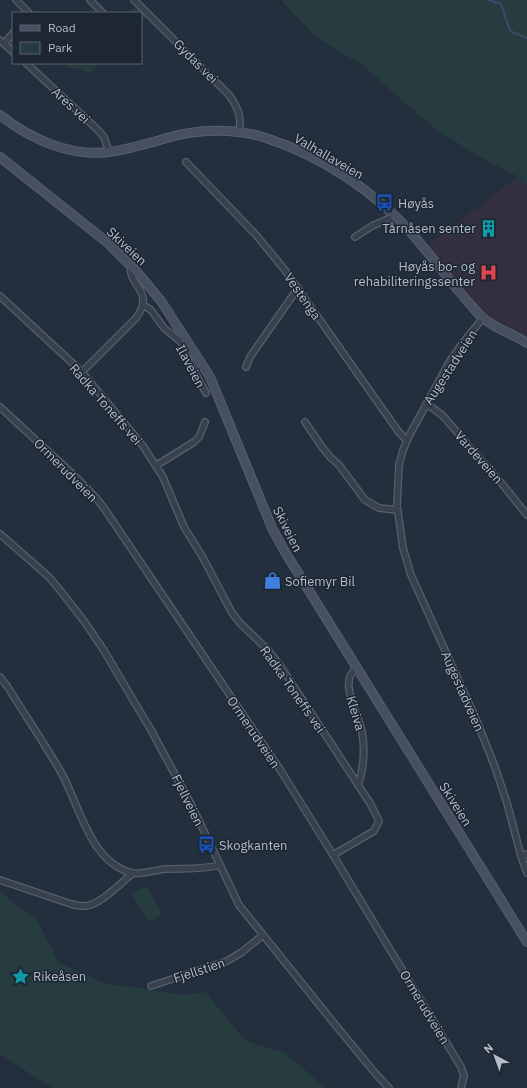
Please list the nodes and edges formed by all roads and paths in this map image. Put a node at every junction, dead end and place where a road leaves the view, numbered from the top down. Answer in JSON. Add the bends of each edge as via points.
{"nodes":[{"id":1,"x":16,"y":0,"type":"edge"},
{"id":2,"x":90,"y":0,"type":"edge"},
{"id":3,"x":134,"y":0,"type":"edge"},
{"id":4,"x":28,"y":12,"type":"edge"},
{"id":5,"x":102,"y":12,"type":"edge"},
{"id":6,"x":12,"y":34,"type":"edge"},
{"id":7,"x":2,"y":42,"type":"edge"},
{"id":8,"x":12,"y":51,"type":"edge"},
{"id":9,"x":27,"y":64,"type":"edge"},
{"id":10,"x":0,"y":115,"type":"edge"},
{"id":11,"x":239,"y":132,"type":"junction"},
{"id":12,"x":109,"y":152,"type":"junction"},
{"id":13,"x":0,"y":157,"type":"edge"},
{"id":14,"x":186,"y":162,"type":"dead end"},
{"id":15,"x":395,"y":216,"type":"junction"},
{"id":16,"x":355,"y":236,"type":"dead end"},
{"id":17,"x":132,"y":266,"type":"junction"},
{"id":18,"x":298,"y":288,"type":"junction"},
{"id":19,"x":0,"y":296,"type":"edge"},
{"id":20,"x":143,"y":304,"type":"junction"},
{"id":21,"x":483,"y":318,"type":"junction"},
{"id":22,"x":526,"y":342,"type":"edge"},
{"id":23,"x":246,"y":366,"type":"dead end"},
{"id":24,"x":82,"y":372,"type":"junction"},
{"id":25,"x":206,"y":393,"type":"dead end"},
{"id":26,"x":426,"y":404,"type":"junction"},
{"id":27,"x":0,"y":407,"type":"edge"},
{"id":28,"x":205,"y":422,"type":"dead end"},
{"id":29,"x":305,"y":422,"type":"dead end"},
{"id":30,"x":407,"y":441,"type":"junction"},
{"id":31,"x":157,"y":465,"type":"junction"},
{"id":32,"x":398,"y":510,"type":"junction"},
{"id":33,"x":527,"y":515,"type":"edge"},
{"id":34,"x":1,"y":538,"type":"edge"},
{"id":35,"x":357,"y":668,"type":"junction"},
{"id":36,"x":0,"y":677,"type":"edge"},
{"id":37,"x":358,"y":785,"type":"junction"},
{"id":38,"x":333,"y":855,"type":"junction"},
{"id":39,"x":524,"y":855,"type":"edge"},
{"id":40,"x":220,"y":865,"type":"junction"},
{"id":41,"x":133,"y":873,"type":"junction"},
{"id":42,"x":527,"y":873,"type":"edge"},
{"id":43,"x":0,"y":880,"type":"edge"},
{"id":44,"x":263,"y":935,"type":"junction"},
{"id":45,"x":527,"y":942,"type":"edge"},
{"id":46,"x":151,"y":986,"type":"dead end"},
{"id":47,"x":389,"y":1088,"type":"edge"},
{"id":48,"x":460,"y":1088,"type":"edge"}],
"edges":[{"from":1,"to":4,"type":"street"},
{"from":2,"to":5,"type":"street"},
{"from":3,"to":11,"type":"street","name":"Gydas vei","via":[[230,96],[240,115]]},
{"from":6,"to":7,"type":"street"},
{"from":7,"to":8,"type":"street"},
{"from":9,"to":12,"type":"street","name":"Ares vei","via":[[98,130],[104,137]]},
{"from":10,"to":12,"type":"main road","name":"Valhallaveien","via":[[51,145],[78,151]]},
{"from":11,"to":12,"type":"main road","name":"Valhallaveien","via":[[192,133]]},
{"from":11,"to":15,"type":"main road","name":"Valhallaveien","via":[[282,143],[322,162],[362,188]]},
{"from":13,"to":17,"type":"main road","name":"Skiveien","via":[[108,243]]},
{"from":14,"to":18,"type":"street","name":"Vestenga","via":[[257,236]]},
{"from":15,"to":16,"type":"street"},
{"from":15,"to":21,"type":"main road","name":"Valhallaveien"},
{"from":17,"to":20,"type":"street","name":"Ilaveien","via":[[130,271],[142,296]]},
{"from":17,"to":35,"type":"main road","name":"Skiveien","via":[[161,301],[210,377],[272,528]]},
{"from":18,"to":23,"type":"street"},
{"from":18,"to":30,"type":"street","name":"Vestenga"},
{"from":19,"to":24,"type":"street","name":"Radka Toneffs vei"},
{"from":20,"to":24,"type":"street","via":[[136,318]]},
{"from":20,"to":25,"type":"street","name":"Ilaveien","via":[[151,310],[164,328],[181,342]]},
{"from":21,"to":22,"type":"main road","name":"Valhallaveien"},
{"from":21,"to":26,"type":"street","name":"Augestadveien","via":[[461,345]]},
{"from":24,"to":31,"type":"street","name":"Radka Toneffs vei"},
{"from":26,"to":30,"type":"street","name":"Augestadveien"},
{"from":26,"to":33,"type":"street","name":"Vardeveien","via":[[443,416]]},
{"from":27,"to":38,"type":"street","name":"Ormerudveien","via":[[78,478],[97,499],[249,724]]},
{"from":28,"to":31,"type":"street","via":[[194,442]]},
{"from":29,"to":32,"type":"street","via":[[365,500],[379,508]]},
{"from":30,"to":32,"type":"street","name":"Augestadveien","via":[[399,465]]},
{"from":31,"to":37,"type":"street","name":"Radka Toneffs vei","via":[[184,527],[232,613],[279,664]]},
{"from":32,"to":39,"type":"street","name":"Augestadveien","via":[[403,548],[411,575],[476,719]]},
{"from":34,"to":40,"type":"street","name":"Fjellveien","via":[[49,577],[103,649],[174,771]]},
{"from":35,"to":37,"type":"street","name":"Kleiva","via":[[348,679],[363,738],[363,768]]},
{"from":35,"to":45,"type":"main road","name":"Skiveien"},
{"from":36,"to":41,"type":"street","via":[[62,775],[97,848],[108,861]]},
{"from":37,"to":38,"type":"street","name":"Radka Toneffs vei","via":[[379,821],[374,831]]},
{"from":38,"to":48,"type":"street","name":"Ormerudveien","via":[[461,1067],[464,1076]]},
{"from":39,"to":42,"type":"street","name":"Augestadveien"},
{"from":40,"to":41,"type":"street"},
{"from":40,"to":44,"type":"street","name":"Fjellveien","via":[[234,897]]},
{"from":41,"to":43,"type":"street","via":[[101,900],[84,906]]},
{"from":44,"to":46,"type":"street","name":"Fjellstien","via":[[227,961]]},
{"from":44,"to":47,"type":"street","name":"Fjellveien"}]}
